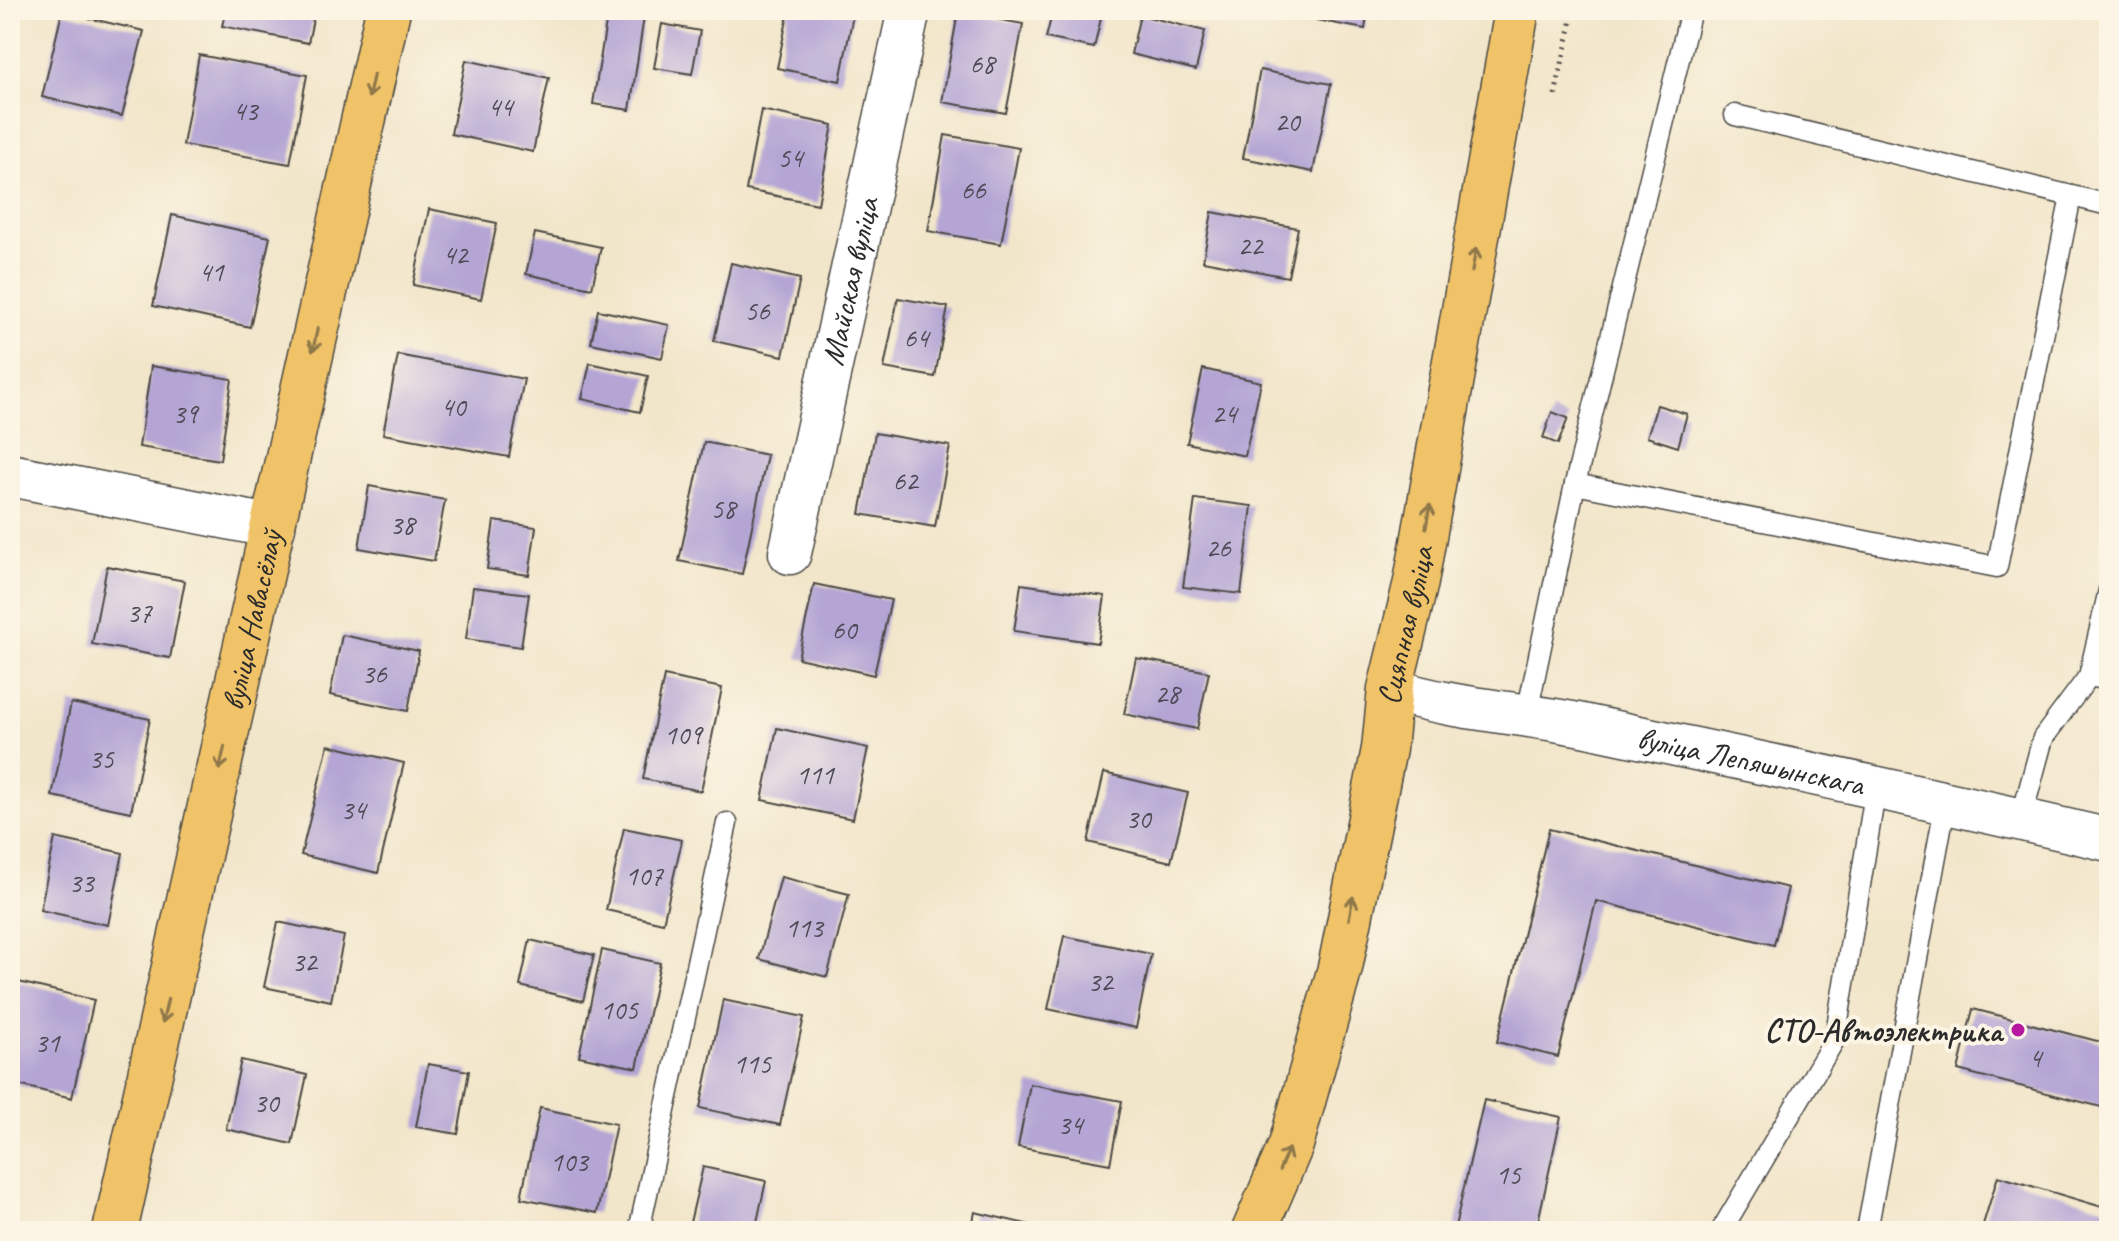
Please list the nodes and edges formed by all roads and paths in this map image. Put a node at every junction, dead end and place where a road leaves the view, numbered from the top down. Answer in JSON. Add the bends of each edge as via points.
{"nodes":[{"id":1,"x":388,"y":10,"type":"edge"},
{"id":2,"x":909,"y":10,"type":"edge"},
{"id":3,"x":1517,"y":10,"type":"edge"},
{"id":4,"x":1691,"y":10,"type":"edge"},
{"id":5,"x":1735,"y":115,"type":"dead end"},
{"id":6,"x":2071,"y":196,"type":"junction"},
{"id":7,"x":2109,"y":205,"type":"edge"},
{"id":8,"x":10,"y":475,"type":"edge"},
{"id":9,"x":1575,"y":484,"type":"junction"},
{"id":10,"x":274,"y":527,"type":"junction"},
{"id":11,"x":790,"y":553,"type":"dead end"},
{"id":12,"x":2109,"y":590,"type":"edge"},
{"id":13,"x":2099,"y":678,"type":"edge"},
{"id":14,"x":1390,"y":689,"type":"junction"},
{"id":15,"x":1527,"y":713,"type":"junction"},
{"id":16,"x":1876,"y":787,"type":"junction"},
{"id":17,"x":1946,"y":801,"type":"junction"},
{"id":18,"x":2021,"y":819,"type":"junction"},
{"id":19,"x":727,"y":823,"type":"dead end"},
{"id":20,"x":2109,"y":840,"type":"edge"},
{"id":21,"x":115,"y":1231,"type":"edge"},
{"id":22,"x":639,"y":1231,"type":"edge"},
{"id":23,"x":1254,"y":1231,"type":"edge"},
{"id":24,"x":1721,"y":1231,"type":"edge"},
{"id":25,"x":1867,"y":1231,"type":"edge"}],
"edges":[{"from":1,"to":10,"type":"main road","name":"вуліца Навасёлаў","one_way":true},
{"from":2,"to":11,"type":"street","name":"Майская вуліца"},
{"from":14,"to":3,"type":"main road","name":"Сцяпная вуліца","one_way":true,"via":[[1416,582]]},
{"from":4,"to":9,"type":"lane"},
{"from":5,"to":6,"type":"lane"},
{"from":6,"to":7,"type":"lane"},
{"from":6,"to":9,"type":"lane","via":[[1997,567]]},
{"from":8,"to":10,"type":"street"},
{"from":9,"to":15,"type":"lane"},
{"from":10,"to":21,"type":"main road","name":"вуліца Навасёлаў","one_way":true},
{"from":12,"to":13,"type":"lane"},
{"from":13,"to":18,"type":"lane","via":[[2043,738]]},
{"from":14,"to":15,"type":"street","name":"вуліца Лепяшынскага","via":[[1423,700]]},
{"from":23,"to":14,"type":"main road","name":"Сцяпная вуліца","one_way":true,"via":[[1291,1145],[1340,968],[1384,749]]},
{"from":15,"to":16,"type":"street","name":"вуліца Лепяшынскага"},
{"from":16,"to":17,"type":"street","name":"вуліца Лепяшынскага"},
{"from":16,"to":24,"type":"lane","via":[[1835,1039]]},
{"from":17,"to":18,"type":"street","name":"вуліца Лепяшынскага"},
{"from":17,"to":25,"type":"lane"},
{"from":18,"to":20,"type":"street","name":"вуліца Лепяшынскага"},
{"from":19,"to":22,"type":"lane"}]}
